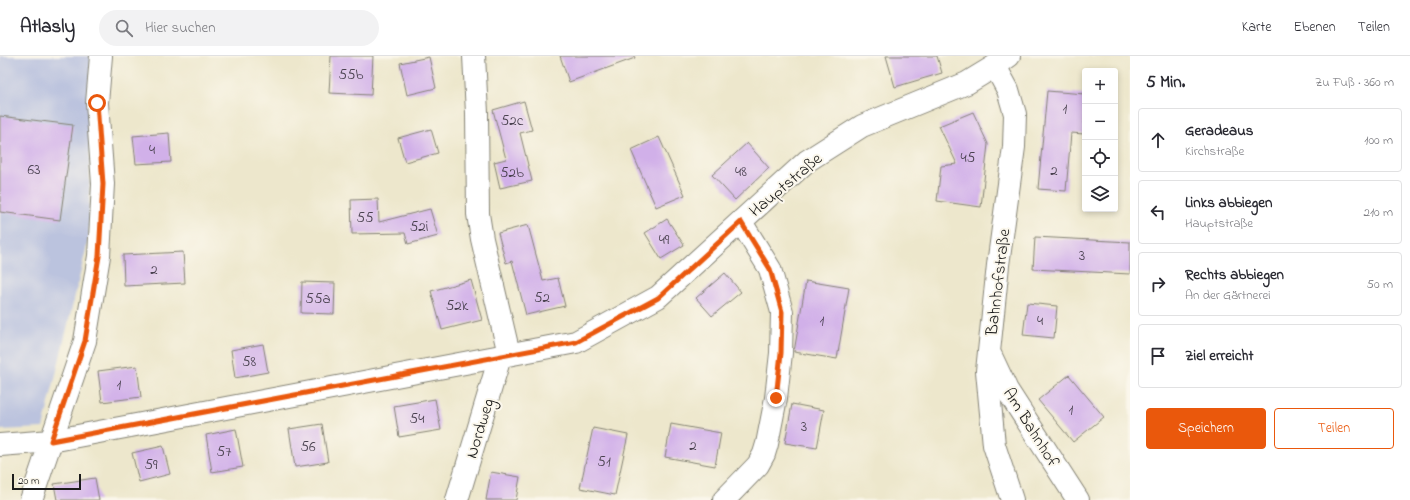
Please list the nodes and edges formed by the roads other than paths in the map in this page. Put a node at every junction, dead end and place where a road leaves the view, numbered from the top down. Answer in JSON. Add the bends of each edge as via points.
{"nodes":[{"id":1,"x":101,"y":56,"type":"edge"},
{"id":2,"x":474,"y":56,"type":"edge"},
{"id":3,"x":1002,"y":61,"type":"edge"},
{"id":4,"x":741,"y":222,"type":"junction"},
{"id":5,"x":989,"y":353,"type":"junction"},
{"id":6,"x":505,"y":355,"type":"junction"},
{"id":7,"x":51,"y":441,"type":"junction"},
{"id":8,"x":0,"y":445,"type":"edge"},
{"id":9,"x":31,"y":500,"type":"edge"},
{"id":10,"x":457,"y":500,"type":"edge"},
{"id":11,"x":724,"y":500,"type":"edge"},
{"id":12,"x":1012,"y":500,"type":"edge"},
{"id":13,"x":1078,"y":500,"type":"edge"}],
"edges":[{"from":1,"to":7,"type":"street","via":[[97,103],[103,184],[99,256],[85,341]]},
{"from":2,"to":6,"type":"street","via":[[478,214]]},
{"from":3,"to":4,"type":"street","name":"Hauptstraße","via":[[967,83],[862,126],[807,161]]},
{"from":3,"to":5,"type":"street","name":"Bahnhofstraße","via":[[1015,114],[1014,147]]},
{"from":4,"to":6,"type":"street","name":"Hauptstraße","via":[[658,298],[576,342]]},
{"from":4,"to":11,"type":"street","via":[[770,269],[782,312],[781,353],[776,398],[764,454],[758,465]]},
{"from":5,"to":12,"type":"street","name":"Bahnhofstraße","via":[[987,371],[994,445]]},
{"from":5,"to":13,"type":"street","name":"Am Bahnhof","via":[[1007,390]]},
{"from":6,"to":7,"type":"street","name":"Hauptstraße"},
{"from":6,"to":10,"type":"street","name":"Nordweg"},
{"from":7,"to":8,"type":"street","name":"Hauptstraße"},
{"from":7,"to":9,"type":"street"}]}
